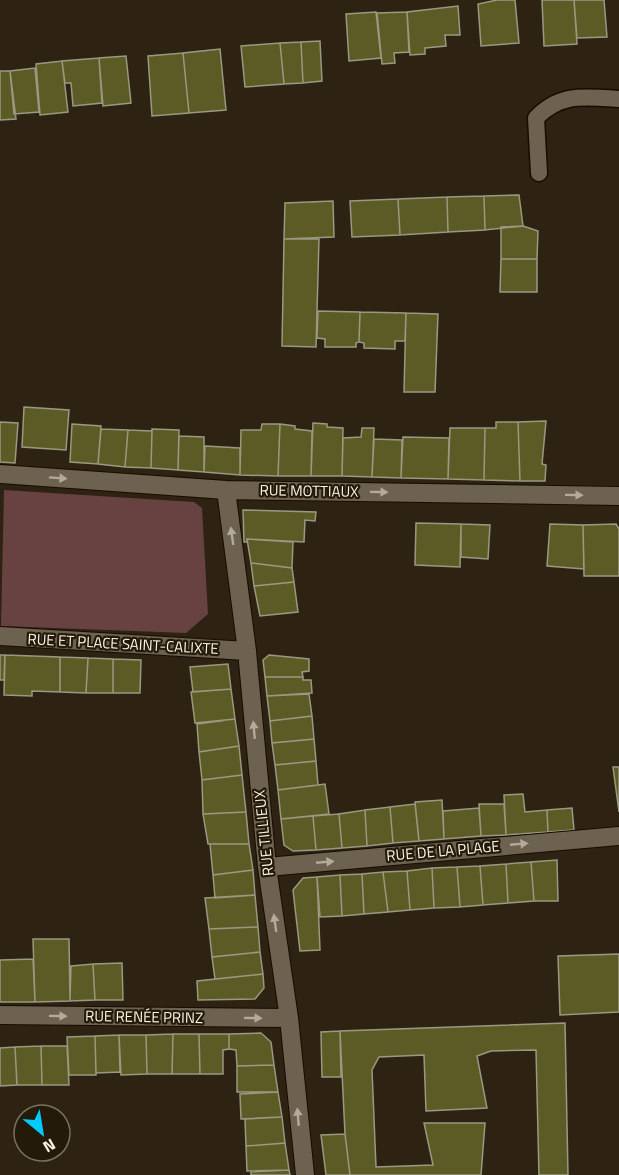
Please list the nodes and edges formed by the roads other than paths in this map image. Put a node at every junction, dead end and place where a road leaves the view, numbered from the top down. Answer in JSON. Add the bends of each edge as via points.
{"nodes":[{"id":1,"x":619,"y":99,"type":"edge"},
{"id":2,"x":539,"y":173,"type":"dead end"},
{"id":3,"x":0,"y":474,"type":"edge"},
{"id":4,"x":225,"y":490,"type":"junction"},
{"id":5,"x":619,"y":496,"type":"edge"},
{"id":6,"x":0,"y":636,"type":"edge"},
{"id":7,"x":247,"y":651,"type":"junction"},
{"id":8,"x":619,"y":836,"type":"edge"},
{"id":9,"x":267,"y":867,"type":"junction"},
{"id":10,"x":0,"y":1015,"type":"edge"},
{"id":11,"x":289,"y":1018,"type":"junction"},
{"id":12,"x":305,"y":1175,"type":"edge"}],
"edges":[{"from":1,"to":2,"type":"lane","via":[[582,97],[548,105],[536,118]]},
{"from":3,"to":4,"type":"street","name":"RUE MOTTIAUX","one_way":true},
{"from":4,"to":5,"type":"street","name":"RUE MOTTIAUX","one_way":true},
{"from":7,"to":4,"type":"street","name":"RUE TILLIEUX","one_way":true},
{"from":6,"to":7,"type":"street","name":"RUE ET PLACE SAINT-CALIXTE"},
{"from":9,"to":7,"type":"street","name":"RUE TILLIEUX","one_way":true},
{"from":9,"to":8,"type":"street","name":"RUE DE LA PLAGE","one_way":true},
{"from":11,"to":9,"type":"street","name":"RUE TILLIEUX","one_way":true},
{"from":10,"to":11,"type":"street","name":"RUE RENÉE PRINZ","one_way":true},
{"from":12,"to":11,"type":"street","name":"RUE TILLIEUX","one_way":true}]}
